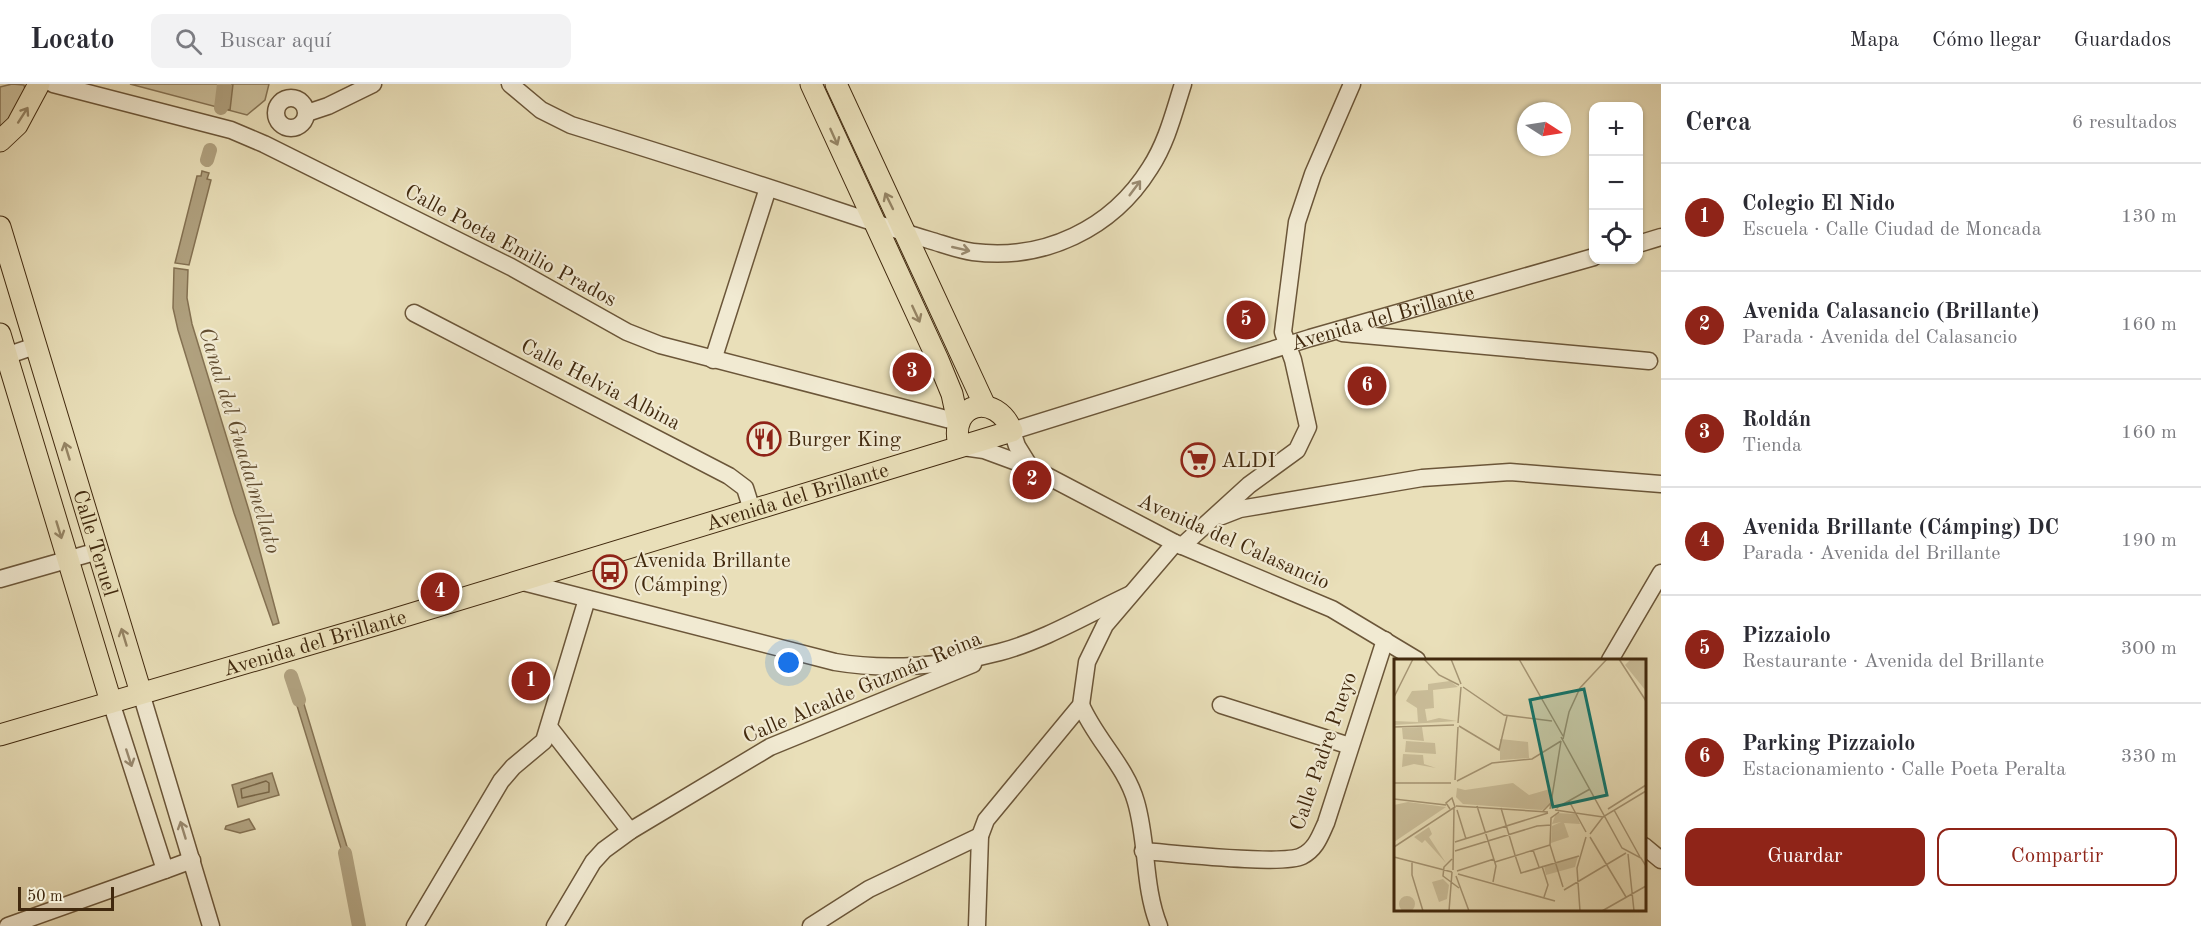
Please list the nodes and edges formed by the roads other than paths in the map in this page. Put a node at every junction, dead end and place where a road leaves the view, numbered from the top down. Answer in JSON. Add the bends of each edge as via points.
{"nodes":[{"id":1,"x":39,"y":84,"type":"edge"},
{"id":2,"x":53,"y":84,"type":"edge"},
{"id":3,"x":373,"y":84,"type":"edge"},
{"id":4,"x":510,"y":84,"type":"edge"},
{"id":5,"x":811,"y":84,"type":"edge"},
{"id":6,"x":836,"y":84,"type":"edge"},
{"id":7,"x":1184,"y":84,"type":"edge"},
{"id":8,"x":1353,"y":84,"type":"edge"},
{"id":9,"x":282,"y":92,"type":"edge"},
{"id":10,"x":307,"y":113,"type":"junction"},
{"id":11,"x":285,"y":127,"type":"junction"},
{"id":12,"x":0,"y":141,"type":"edge"},
{"id":13,"x":275,"y":149,"type":"junction"},
{"id":14,"x":768,"y":188,"type":"junction"},
{"id":15,"x":874,"y":225,"type":"junction"},
{"id":16,"x":0,"y":227,"type":"edge"},
{"id":17,"x":905,"y":233,"type":"junction"},
{"id":18,"x":1661,"y":237,"type":"edge"},
{"id":19,"x":1643,"y":242,"type":"edge"},
{"id":20,"x":1589,"y":258,"type":"edge"},
{"id":21,"x":414,"y":313,"type":"dead end"},
{"id":22,"x":1332,"y":332,"type":"junction"},
{"id":23,"x":0,"y":334,"type":"edge"},
{"id":24,"x":1286,"y":345,"type":"junction"},
{"id":25,"x":35,"y":346,"type":"junction"},
{"id":26,"x":3,"y":357,"type":"edge"},
{"id":27,"x":712,"y":360,"type":"junction"},
{"id":28,"x":1649,"y":361,"type":"dead end"},
{"id":29,"x":985,"y":406,"type":"junction"},
{"id":30,"x":958,"y":422,"type":"junction"},
{"id":31,"x":1012,"y":431,"type":"junction"},
{"id":32,"x":959,"y":446,"type":"junction"},
{"id":33,"x":1030,"y":467,"type":"junction"},
{"id":34,"x":1661,"y":484,"type":"edge"},
{"id":35,"x":752,"y":510,"type":"junction"},
{"id":36,"x":1214,"y":519,"type":"junction"},
{"id":37,"x":1179,"y":545,"type":"junction"},
{"id":38,"x":98,"y":551,"type":"junction"},
{"id":39,"x":68,"y":560,"type":"junction"},
{"id":40,"x":1661,"y":573,"type":"edge"},
{"id":41,"x":0,"y":579,"type":"edge"},
{"id":42,"x":519,"y":581,"type":"junction"},
{"id":43,"x":1131,"y":594,"type":"junction"},
{"id":44,"x":587,"y":599,"type":"junction"},
{"id":45,"x":1385,"y":640,"type":"junction"},
{"id":46,"x":1001,"y":652,"type":"junction"},
{"id":47,"x":1415,"y":659,"type":"edge"},
{"id":48,"x":1611,"y":659,"type":"edge"},
{"id":49,"x":905,"y":666,"type":"junction"},
{"id":50,"x":911,"y":688,"type":"junction"},
{"id":51,"x":141,"y":693,"type":"junction"},
{"id":52,"x":111,"y":702,"type":"junction"},
{"id":53,"x":1081,"y":705,"type":"junction"},
{"id":54,"x":1221,"y":705,"type":"dead end"},
{"id":55,"x":549,"y":727,"type":"junction"},
{"id":56,"x":0,"y":735,"type":"edge"},
{"id":57,"x":1350,"y":746,"type":"junction"},
{"id":58,"x":630,"y":831,"type":"junction"},
{"id":59,"x":980,"y":836,"type":"junction"},
{"id":60,"x":1646,"y":848,"type":"edge"},
{"id":61,"x":1143,"y":851,"type":"junction"},
{"id":62,"x":192,"y":860,"type":"junction"},
{"id":63,"x":1661,"y":860,"type":"edge"},
{"id":64,"x":165,"y":870,"type":"junction"},
{"id":65,"x":9,"y":926,"type":"edge"},
{"id":66,"x":211,"y":926,"type":"edge"},
{"id":67,"x":415,"y":926,"type":"edge"},
{"id":68,"x":555,"y":926,"type":"edge"},
{"id":69,"x":811,"y":926,"type":"edge"},
{"id":70,"x":977,"y":926,"type":"edge"},
{"id":71,"x":1159,"y":926,"type":"edge"}],
"edges":[{"from":12,"to":1,"type":"main road","one_way":true,"via":[[17,125]]},
{"from":2,"to":13,"type":"street","name":"Calle Poeta Emilio Prados","via":[[231,130]]},
{"from":3,"to":10,"type":"street"},
{"from":4,"to":14,"type":"street","via":[[541,110],[571,125]]},
{"from":5,"to":15,"type":"main road","one_way":true},
{"from":17,"to":6,"type":"main road","one_way":true},
{"from":17,"to":7,"type":"street","one_way":true,"via":[[971,252],[994,254],[1047,247],[1095,227],[1130,195],[1151,168],[1168,133]]},
{"from":8,"to":24,"type":"street","via":[[1301,206],[1283,332]]},
{"from":9,"to":10,"type":"street","via":[[297,98]]},
{"from":9,"to":11,"type":"street","via":[[275,112]]},
{"from":10,"to":11,"type":"street","via":[[298,127]]},
{"from":11,"to":13,"type":"street"},
{"from":13,"to":27,"type":"street","name":"Calle Poeta Emilio Prados","via":[[510,267],[627,332]]},
{"from":14,"to":15,"type":"street"},
{"from":14,"to":27,"type":"street"},
{"from":15,"to":17,"type":"street"},
{"from":15,"to":30,"type":"main road","one_way":true,"via":[[949,386]]},
{"from":16,"to":25,"type":"main road","name":"Calle Teruel"},
{"from":17,"to":29,"type":"main road"},
{"from":18,"to":19,"type":"street"},
{"from":20,"to":22,"type":"street","name":"Avenida del Brillante"},
{"from":21,"to":35,"type":"street","name":"Calle Helvia Albina","via":[[729,476],[745,488]]},
{"from":22,"to":24,"type":"street","name":"Avenida del Brillante"},
{"from":22,"to":28,"type":"street"},
{"from":23,"to":26,"type":"main road","name":"Calle Teruel"},
{"from":24,"to":31,"type":"street","name":"Avenida del Brillante"},
{"from":24,"to":36,"type":"street","via":[[1308,427],[1297,450],[1249,485]]},
{"from":25,"to":26,"type":"street"},
{"from":38,"to":25,"type":"main road","name":"Calle Teruel","one_way":true},
{"from":26,"to":39,"type":"main road","name":"Calle Teruel","one_way":true},
{"from":27,"to":30,"type":"street","name":"Calle Poeta Emilio Prados"},
{"from":29,"to":30,"type":"main road","via":[[969,408]]},
{"from":29,"to":31,"type":"main road","via":[[1007,418]]},
{"from":30,"to":32,"type":"main road"},
{"from":31,"to":32,"type":"main road","name":"Avenida del Brillante"},
{"from":31,"to":33,"type":"street"},
{"from":32,"to":33,"type":"street","name":"Avenida del Calasancio","via":[[984,450]]},
{"from":32,"to":35,"type":"main road","name":"Avenida del Brillante"},
{"from":33,"to":37,"type":"street","name":"Avenida del Calasancio"},
{"from":34,"to":36,"type":"street","via":[[1510,472],[1422,478],[1240,509]]},
{"from":35,"to":42,"type":"main road","name":"Avenida del Brillante"},
{"from":36,"to":37,"type":"street"},
{"from":37,"to":43,"type":"street"},
{"from":37,"to":45,"type":"street","name":"Avenida del Calasancio","via":[[1332,609]]},
{"from":38,"to":39,"type":"street"},
{"from":51,"to":38,"type":"main road","name":"Calle Teruel","one_way":true},
{"from":39,"to":41,"type":"street"},
{"from":39,"to":52,"type":"main road","name":"Calle Teruel"},
{"from":40,"to":48,"type":"street"},
{"from":42,"to":44,"type":"street"},
{"from":42,"to":51,"type":"main road","name":"Avenida del Brillante"},
{"from":43,"to":46,"type":"street"},
{"from":43,"to":53,"type":"street","via":[[1095,644],[1087,662]]},
{"from":44,"to":49,"type":"street","via":[[835,662]]},
{"from":44,"to":55,"type":"street"},
{"from":45,"to":47,"type":"street","name":"Avenida del Calasancio"},
{"from":45,"to":57,"type":"street","name":"Calle Padre Pueyo"},
{"from":46,"to":49,"type":"street"},
{"from":46,"to":50,"type":"street","name":"Calle Alcalde Guzmán Reina"},
{"from":49,"to":50,"type":"street"},
{"from":50,"to":58,"type":"street","name":"Calle Alcalde Guzmán Reina","via":[[770,747]]},
{"from":51,"to":52,"type":"main road","name":"Avenida del Brillante"},
{"from":62,"to":51,"type":"street","name":"Calle Teruel","one_way":true},
{"from":52,"to":56,"type":"main road","name":"Avenida del Brillante"},
{"from":52,"to":64,"type":"street","name":"Calle Teruel","one_way":true},
{"from":53,"to":59,"type":"street","via":[[992,811]]},
{"from":53,"to":61,"type":"street","via":[[1131,787]]},
{"from":54,"to":57,"type":"street"},
{"from":55,"to":58,"type":"street"},
{"from":55,"to":67,"type":"street","via":[[544,741],[501,781]]},
{"from":57,"to":61,"type":"street","name":"Calle Padre Pueyo","via":[[1318,841],[1302,856],[1277,860]]},
{"from":58,"to":68,"type":"street","name":"Calle Alcalde Guzmán Reina","via":[[593,862]]},
{"from":59,"to":69,"type":"street","via":[[869,889]]},
{"from":59,"to":70,"type":"street"},
{"from":60,"to":63,"type":"street"},
{"from":61,"to":71,"type":"street","via":[[1149,897]]},
{"from":62,"to":64,"type":"street"},
{"from":62,"to":66,"type":"street","name":"Calle Teruel"},
{"from":64,"to":65,"type":"street"}]}
